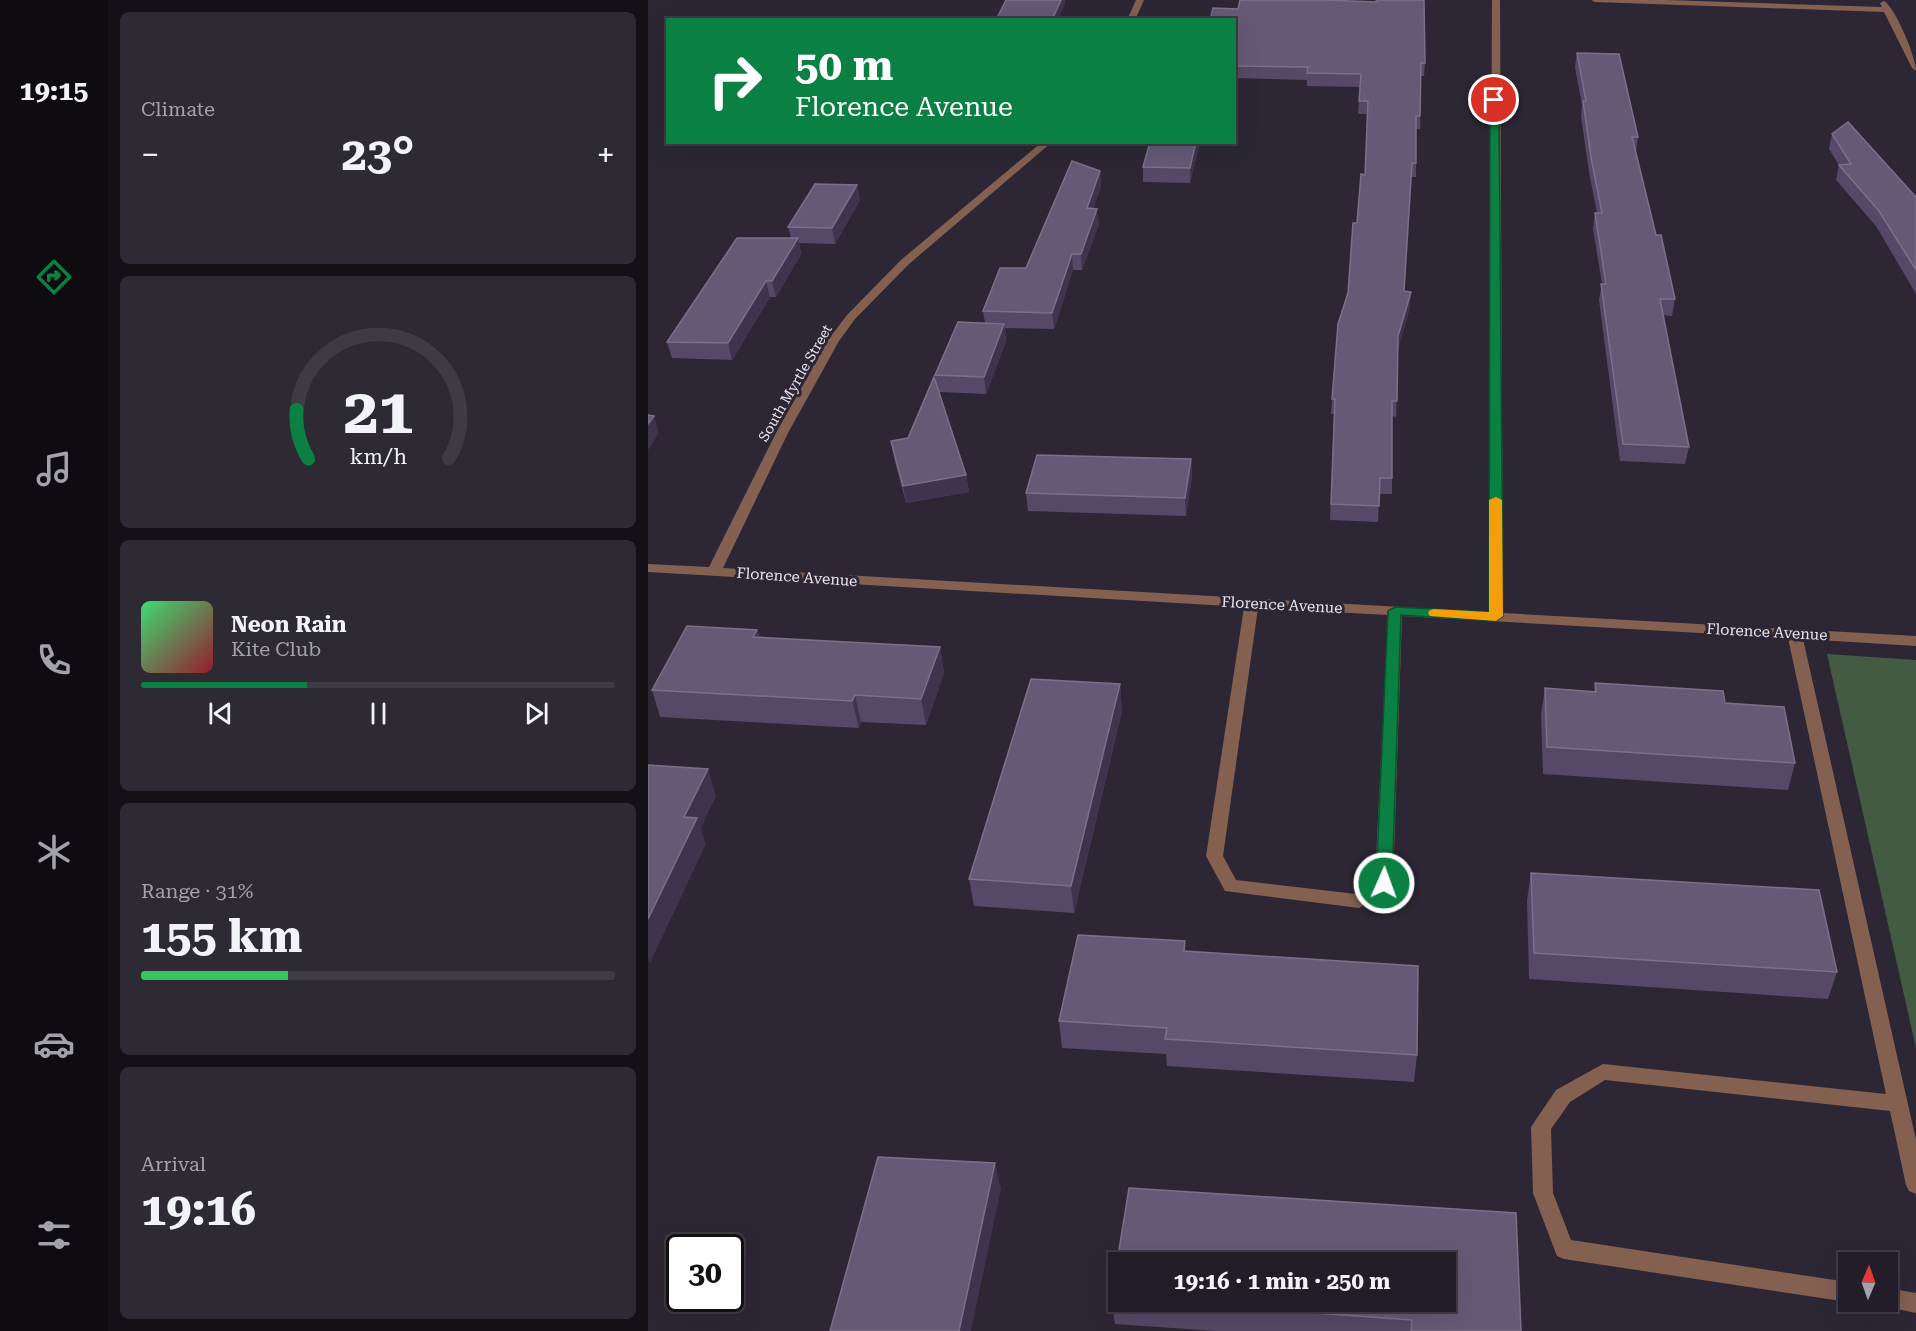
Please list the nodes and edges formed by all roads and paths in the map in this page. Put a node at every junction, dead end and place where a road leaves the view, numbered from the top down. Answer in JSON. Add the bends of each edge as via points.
{"nodes":[{"id":1,"x":1140,"y":0,"type":"edge"},
{"id":2,"x":1496,"y":0,"type":"edge"},
{"id":3,"x":1595,"y":0,"type":"edge"},
{"id":4,"x":1883,"y":0,"type":"edge"},
{"id":5,"x":1657,"y":1,"type":"edge"},
{"id":6,"x":1888,"y":10,"type":"junction"},
{"id":7,"x":1132,"y":18,"type":"edge"},
{"id":8,"x":1916,"y":68,"type":"edge"},
{"id":9,"x":1046,"y":144,"type":"edge"},
{"id":10,"x":648,"y":568,"type":"edge"},
{"id":11,"x":714,"y":572,"type":"junction"},
{"id":12,"x":1252,"y":603,"type":"junction"},
{"id":13,"x":1395,"y":611,"type":"junction"},
{"id":14,"x":1496,"y":616,"type":"junction"},
{"id":15,"x":1794,"y":633,"type":"junction"},
{"id":16,"x":1916,"y":640,"type":"edge"},
{"id":17,"x":1898,"y":1104,"type":"junction"},
{"id":18,"x":1916,"y":1185,"type":"edge"},
{"id":19,"x":1838,"y":1290,"type":"edge"},
{"id":20,"x":1898,"y":1300,"type":"edge"},
{"id":21,"x":1916,"y":1303,"type":"edge"}],
"edges":[{"from":1,"to":7,"type":"street"},
{"from":2,"to":14,"type":"street"},
{"from":3,"to":5,"type":"street"},
{"from":4,"to":6,"type":"street"},
{"from":5,"to":6,"type":"street"},
{"from":6,"to":8,"type":"street"},
{"from":9,"to":11,"type":"street","name":"South Myrtle Street","via":[[905,262],[851,316],[782,433]]},
{"from":10,"to":11,"type":"street","name":"Florence Avenue"},
{"from":11,"to":12,"type":"street","name":"Florence Avenue"},
{"from":12,"to":13,"type":"street","name":"Florence Avenue"},
{"from":12,"to":13,"type":"street","via":[[1214,856],[1231,886],[1359,901],[1384,883]]},
{"from":13,"to":14,"type":"street","name":"Florence Avenue"},
{"from":14,"to":15,"type":"street","name":"Florence Avenue"},
{"from":15,"to":16,"type":"street","name":"Florence Avenue"},
{"from":15,"to":17,"type":"street"},
{"from":17,"to":18,"type":"street"},
{"from":17,"to":19,"type":"street","via":[[1603,1072],[1563,1096],[1541,1127],[1543,1193],[1564,1249]]},
{"from":20,"to":21,"type":"street"}]}
